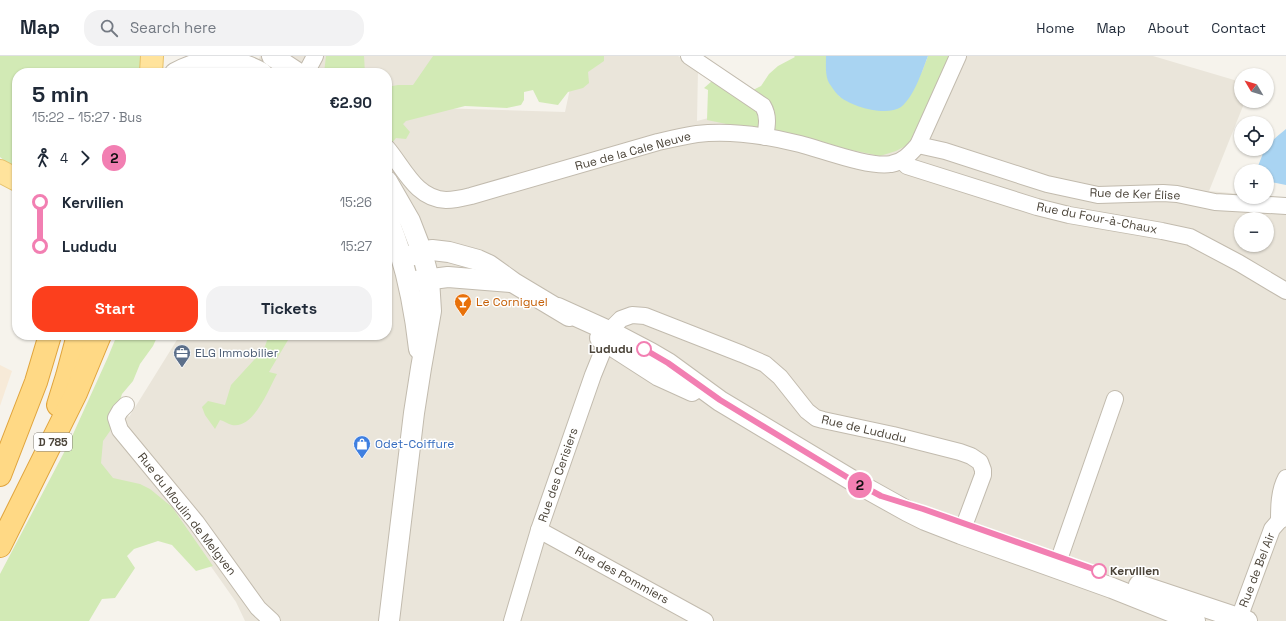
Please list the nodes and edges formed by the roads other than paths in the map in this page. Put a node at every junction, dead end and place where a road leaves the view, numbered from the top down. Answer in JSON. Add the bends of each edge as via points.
{"nodes":[{"id":1,"x":152,"y":56,"type":"edge"},
{"id":2,"x":315,"y":56,"type":"edge"},
{"id":3,"x":689,"y":56,"type":"edge"},
{"id":4,"x":958,"y":56,"type":"edge"},
{"id":5,"x":269,"y":63,"type":"edge"},
{"id":6,"x":151,"y":68,"type":"edge"},
{"id":7,"x":185,"y":68,"type":"edge"},
{"id":8,"x":284,"y":68,"type":"edge"},
{"id":9,"x":309,"y":68,"type":"edge"},
{"id":10,"x":765,"y":137,"type":"junction"},
{"id":11,"x":918,"y":145,"type":"junction"},
{"id":12,"x":392,"y":154,"type":"edge"},
{"id":13,"x":902,"y":161,"type":"junction"},
{"id":14,"x":392,"y":189,"type":"edge"},
{"id":15,"x":1286,"y":206,"type":"edge"},
{"id":16,"x":392,"y":228,"type":"edge"},
{"id":17,"x":422,"y":252,"type":"junction"},
{"id":18,"x":402,"y":258,"type":"junction"},
{"id":19,"x":429,"y":279,"type":"junction"},
{"id":20,"x":408,"y":282,"type":"junction"},
{"id":21,"x":514,"y":283,"type":"junction"},
{"id":22,"x":1286,"y":291,"type":"edge"},
{"id":23,"x":609,"y":337,"type":"junction"},
{"id":24,"x":49,"y":340,"type":"edge"},
{"id":25,"x":77,"y":340,"type":"edge"},
{"id":26,"x":98,"y":340,"type":"edge"},
{"id":27,"x":421,"y":368,"type":"junction"},
{"id":28,"x":1115,"y":399,"type":"dead end"},
{"id":29,"x":126,"y":405,"type":"dead end"},
{"id":30,"x":0,"y":475,"type":"edge"},
{"id":31,"x":1286,"y":478,"type":"edge"},
{"id":32,"x":1283,"y":519,"type":"edge"},
{"id":33,"x":963,"y":529,"type":"junction"},
{"id":34,"x":540,"y":530,"type":"junction"},
{"id":35,"x":0,"y":540,"type":"edge"},
{"id":36,"x":0,"y":546,"type":"edge"},
{"id":37,"x":1058,"y":563,"type":"junction"},
{"id":38,"x":1204,"y":617,"type":"edge"},
{"id":39,"x":1241,"y":620,"type":"edge"},
{"id":40,"x":272,"y":621,"type":"edge"},
{"id":41,"x":389,"y":621,"type":"edge"},
{"id":42,"x":512,"y":621,"type":"edge"},
{"id":43,"x":705,"y":621,"type":"edge"}],
"edges":[{"from":1,"to":6,"type":"main road"},
{"from":2,"to":9,"type":"street"},
{"from":3,"to":10,"type":"street","via":[[763,106],[767,117]]},
{"from":4,"to":11,"type":"street"},
{"from":5,"to":7,"type":"street","via":[[217,60]]},
{"from":5,"to":8,"type":"street"},
{"from":10,"to":12,"type":"street","name":"Rue de la Cale Neuve","via":[[717,133],[685,136],[471,196],[448,200],[431,197],[418,188]]},
{"from":10,"to":13,"type":"street","name":"Rue de la Cale Neuve","via":[[871,164],[892,164]]},
{"from":11,"to":13,"type":"street"},
{"from":11,"to":15,"type":"street","name":"Rue de Ker Élise","via":[[945,151],[1047,184],[1098,195],[1170,194],[1215,202]]},
{"from":13,"to":22,"type":"street","name":"Rue du Four-à-Chaux","via":[[907,166],[1037,207],[1190,237]]},
{"from":14,"to":17,"type":"street","via":[[410,221]]},
{"from":16,"to":18,"type":"street"},
{"from":17,"to":18,"type":"street"},
{"from":17,"to":19,"type":"street"},
{"from":17,"to":21,"type":"street","via":[[442,250],[478,260]]},
{"from":18,"to":20,"type":"street"},
{"from":19,"to":20,"type":"street"},
{"from":19,"to":21,"type":"street","via":[[459,278]]},
{"from":19,"to":27,"type":"street","via":[[431,311]]},
{"from":20,"to":27,"type":"street"},
{"from":21,"to":23,"type":"street"},
{"from":23,"to":33,"type":"street","via":[[659,376],[720,400],[881,496]]},
{"from":23,"to":33,"type":"street","name":"Rue de Lududu","via":[[619,320],[632,314],[645,316],[765,364],[816,418],[960,452],[975,458],[982,466],[983,475]]},
{"from":23,"to":34,"type":"street","name":"Rue des Cerisiers","via":[[593,375]]},
{"from":24,"to":30,"type":"highway","number":"D 785","via":[[36,382]]},
{"from":25,"to":35,"type":"highway","number":"D 785","via":[[53,418]]},
{"from":26,"to":36,"type":"highway","number":"D 785","via":[[76,394]]},
{"from":27,"to":41,"type":"street"},
{"from":28,"to":37,"type":"street"},
{"from":29,"to":40,"type":"street","name":"Rue du Moulin de Melgven","via":[[116,418],[120,430],[196,522],[258,608]]},
{"from":31,"to":32,"type":"street","name":"Rue de Bel Air","via":[[1280,501]]},
{"from":32,"to":39,"type":"street","name":"Rue de Bel Air","via":[[1272,530]]},
{"from":33,"to":37,"type":"street"},
{"from":34,"to":42,"type":"street","name":"Rue des Cerisiers"},
{"from":34,"to":43,"type":"street","name":"Rue des Pommiers"},
{"from":37,"to":38,"type":"street"},
{"from":38,"to":39,"type":"street"}]}
